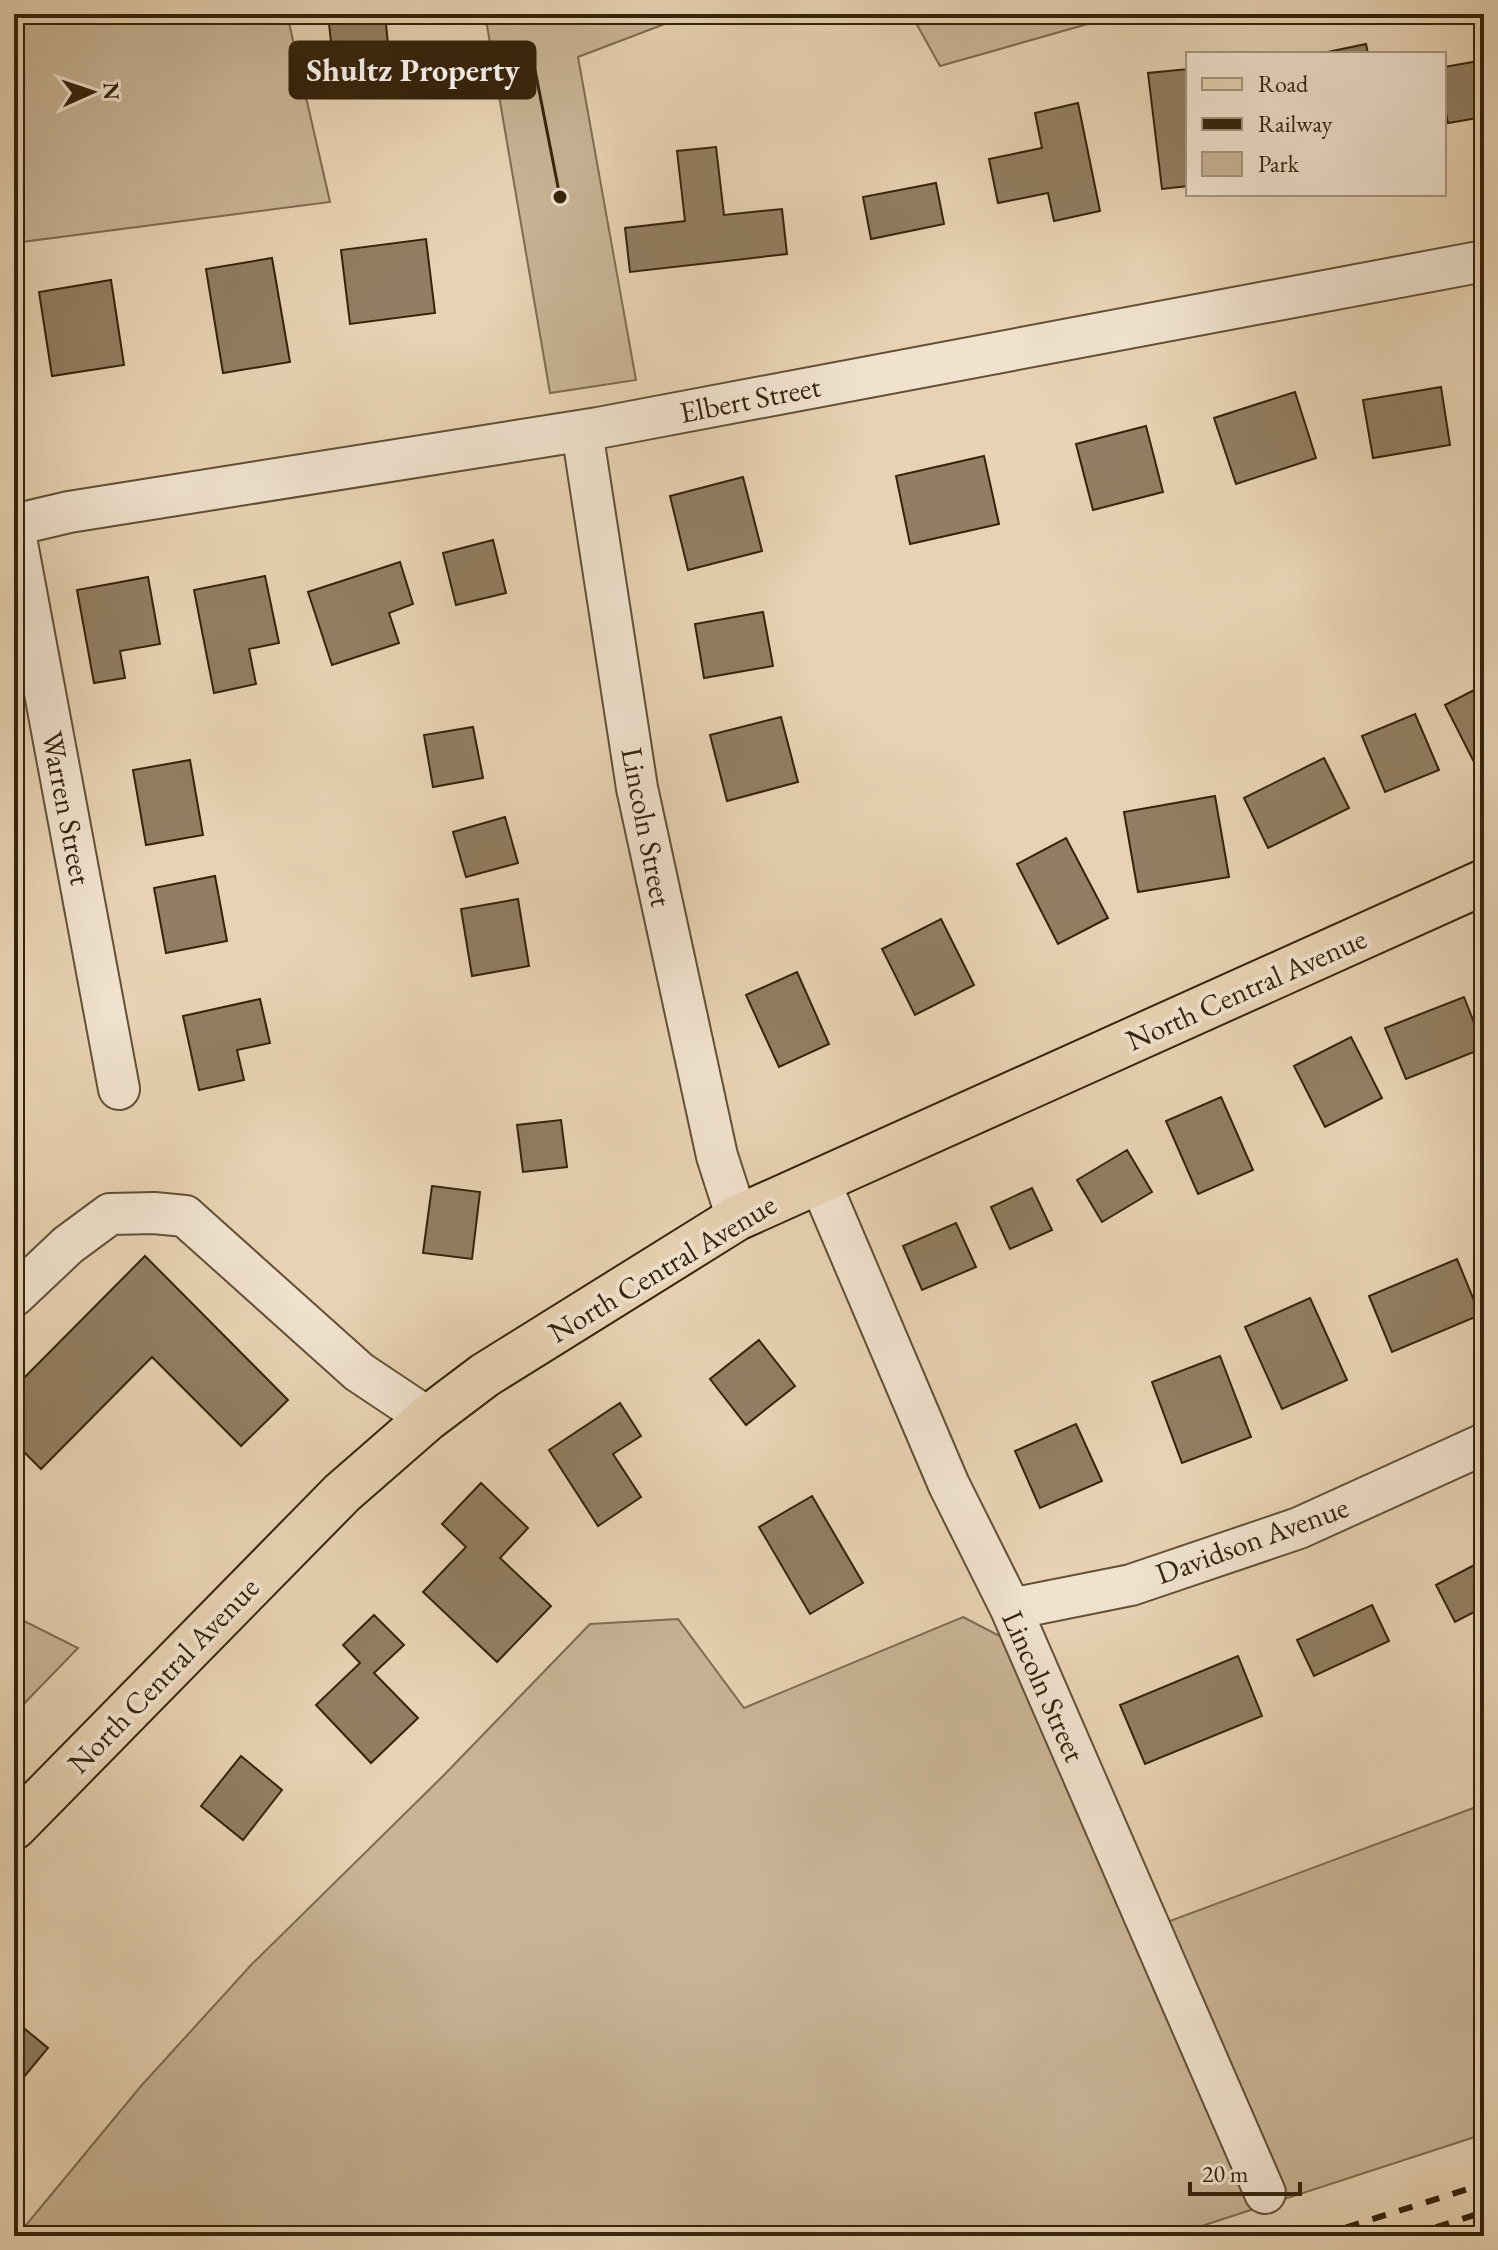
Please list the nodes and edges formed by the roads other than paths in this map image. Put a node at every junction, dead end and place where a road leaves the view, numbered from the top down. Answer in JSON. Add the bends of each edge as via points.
{"nodes":[{"id":1,"x":1484,"y":261,"type":"edge"},
{"id":2,"x":582,"y":431,"type":"junction"},
{"id":3,"x":14,"y":526,"type":"edge"},
{"id":4,"x":1484,"y":882,"type":"edge"},
{"id":5,"x":119,"y":1089,"type":"dead end"},
{"id":6,"x":819,"y":1180,"type":"junction"},
{"id":7,"x":737,"y":1218,"type":"junction"},
{"id":8,"x":14,"y":1296,"type":"edge"},
{"id":9,"x":428,"y":1418,"type":"junction"},
{"id":10,"x":1484,"y":1444,"type":"edge"},
{"id":11,"x":1011,"y":1609,"type":"junction"},
{"id":12,"x":14,"y":1827,"type":"edge"},
{"id":13,"x":1265,"y":2193,"type":"dead end"}],
"edges":[{"from":1,"to":2,"type":"street","name":"Elbert Street"},
{"from":2,"to":3,"type":"street","name":"Elbert Street","via":[[69,512]]},
{"from":2,"to":7,"type":"street","name":"Lincoln Street","via":[[637,788],[717,1156]]},
{"from":3,"to":5,"type":"street","name":"Warren Street"},
{"from":4,"to":6,"type":"main road","name":"North Central Avenue"},
{"from":6,"to":7,"type":"main road","name":"North Central Avenue"},
{"from":6,"to":11,"type":"street","name":"Lincoln Street","via":[[949,1485]]},
{"from":7,"to":9,"type":"main road","name":"North Central Avenue","via":[[485,1375]]},
{"from":8,"to":9,"type":"street","via":[[110,1214],[185,1216],[359,1372]]},
{"from":9,"to":12,"type":"main road","name":"North Central Avenue","via":[[342,1493]]},
{"from":10,"to":11,"type":"street","name":"Davidson Avenue","via":[[1299,1528],[1131,1585]]},
{"from":11,"to":13,"type":"street","name":"Lincoln Street"}]}
